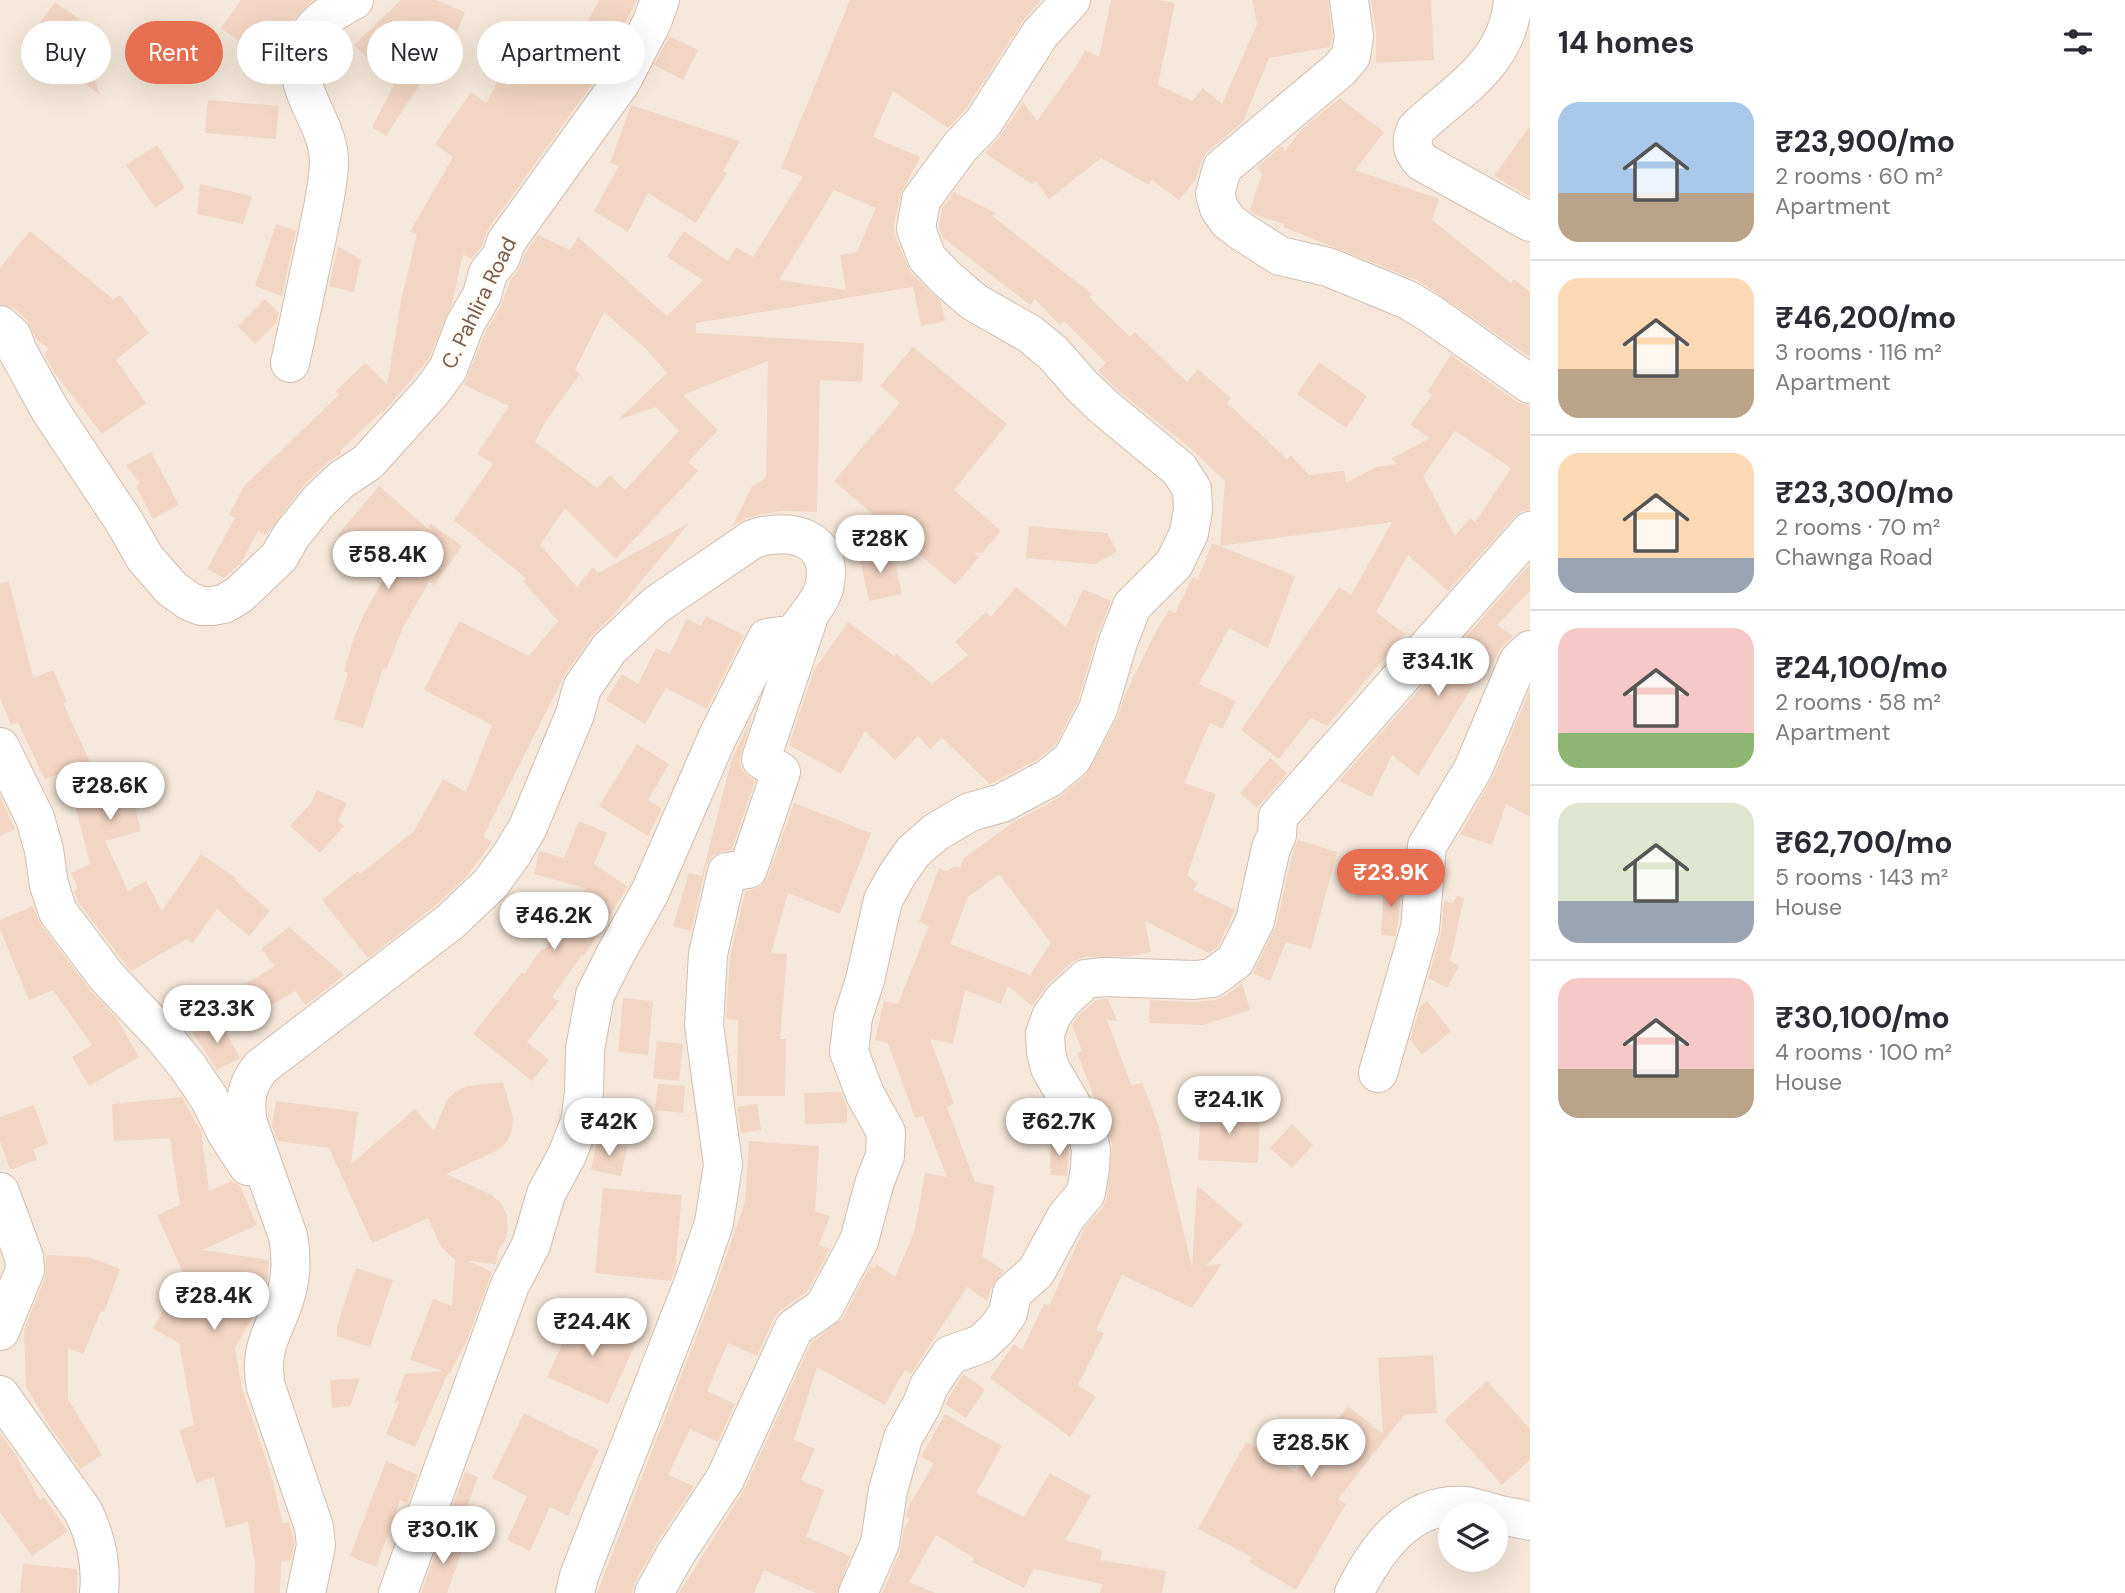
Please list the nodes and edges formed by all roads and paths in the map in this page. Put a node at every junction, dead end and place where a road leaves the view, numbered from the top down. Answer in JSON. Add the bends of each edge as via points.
{"nodes":[{"id":1,"x":354,"y":0,"type":"edge"},
{"id":2,"x":660,"y":0,"type":"edge"},
{"id":3,"x":1071,"y":0,"type":"edge"},
{"id":4,"x":1349,"y":0,"type":"edge"},
{"id":5,"x":1513,"y":0,"type":"edge"},
{"id":6,"x":1530,"y":222,"type":"edge"},
{"id":7,"x":0,"y":325,"type":"edge"},
{"id":8,"x":290,"y":363,"type":"dead end"},
{"id":9,"x":1530,"y":384,"type":"edge"},
{"id":10,"x":1530,"y":531,"type":"edge"},
{"id":11,"x":811,"y":608,"type":"junction"},
{"id":12,"x":1530,"y":650,"type":"edge"},
{"id":13,"x":0,"y":747,"type":"edge"},
{"id":14,"x":1378,"y":1073,"type":"dead end"},
{"id":15,"x":0,"y":1192,"type":"edge"},
{"id":16,"x":282,"y":1218,"type":"junction"},
{"id":17,"x":0,"y":1331,"type":"edge"},
{"id":18,"x":0,"y":1395,"type":"edge"},
{"id":19,"x":1438,"y":1508,"type":"edge"},
{"id":20,"x":1508,"y":1516,"type":"edge"},
{"id":21,"x":1530,"y":1521,"type":"edge"},
{"id":22,"x":99,"y":1593,"type":"edge"},
{"id":23,"x":306,"y":1593,"type":"edge"},
{"id":24,"x":398,"y":1593,"type":"edge"},
{"id":25,"x":575,"y":1593,"type":"edge"},
{"id":26,"x":654,"y":1593,"type":"edge"},
{"id":27,"x":858,"y":1593,"type":"edge"},
{"id":28,"x":1354,"y":1593,"type":"edge"}],
"edges":[{"from":1,"to":8,"type":"street","via":[[312,29],[301,54],[302,84],[327,142],[329,161]]},
{"from":2,"to":7,"type":"street","name":"C. Pahlira Road","via":[[621,82],[514,229],[488,273],[449,369],[368,462],[319,501],[279,556],[224,604],[201,606],[189,601],[145,558],[50,410],[12,336]]},
{"from":3,"to":26,"type":"street","via":[[1041,34],[983,123],[922,200],[916,229],[927,258],[946,278],[974,302],[1030,334],[1104,407],[1179,469],[1192,489],[1189,533],[1174,564],[1132,606],[1098,709],[1072,758],[1049,778],[936,832],[913,852],[883,900],[853,1017],[849,1052],[886,1132],[885,1156],[859,1241],[824,1307],[794,1328],[725,1479]]},
{"from":4,"to":9,"type":"street","via":[[1354,36],[1351,56],[1222,168],[1215,194],[1220,208],[1228,221],[1280,256],[1328,267],[1408,300]]},
{"from":5,"to":6,"type":"street","via":[[1507,34],[1485,68],[1416,129],[1412,140],[1422,162]]},
{"from":10,"to":27,"type":"street","via":[[1278,817],[1255,921],[1236,961],[1212,978],[1086,979],[1056,1009],[1045,1034],[1045,1052],[1087,1130],[1091,1150],[1086,1192],[1066,1217],[1037,1272],[1012,1293],[1008,1313],[997,1329],[981,1344],[950,1355],[929,1386],[904,1438],[888,1490],[880,1543]]},
{"from":11,"to":16,"type":"street","via":[[823,591],[824,561],[802,536],[770,533],[753,539],[656,605],[609,649],[583,688],[528,827],[491,883],[450,922],[252,1077],[246,1092],[248,1123]]},
{"from":11,"to":24,"type":"street","via":[[794,634],[767,638],[650,892],[595,995],[574,1139],[546,1194],[531,1245],[510,1285]]},
{"from":11,"to":25,"type":"street","via":[[761,759],[781,772],[748,869],[727,872],[708,954],[704,1025],[723,1165],[714,1223]]},
{"from":12,"to":14,"type":"street","via":[[1518,662],[1473,769],[1427,846],[1420,928]]},
{"from":13,"to":16,"type":"street","via":[[35,818],[58,912],[100,969],[188,1067]]},
{"from":15,"to":17,"type":"street","via":[[26,1270]]},
{"from":16,"to":23,"type":"street","via":[[290,1245],[288,1287],[264,1351],[263,1368],[314,1527],[316,1546]]},
{"from":18,"to":22,"type":"street","via":[[87,1518],[100,1562]]},
{"from":19,"to":28,"type":"street","via":[[1409,1519],[1385,1542]]},
{"from":20,"to":21,"type":"street"}]}
